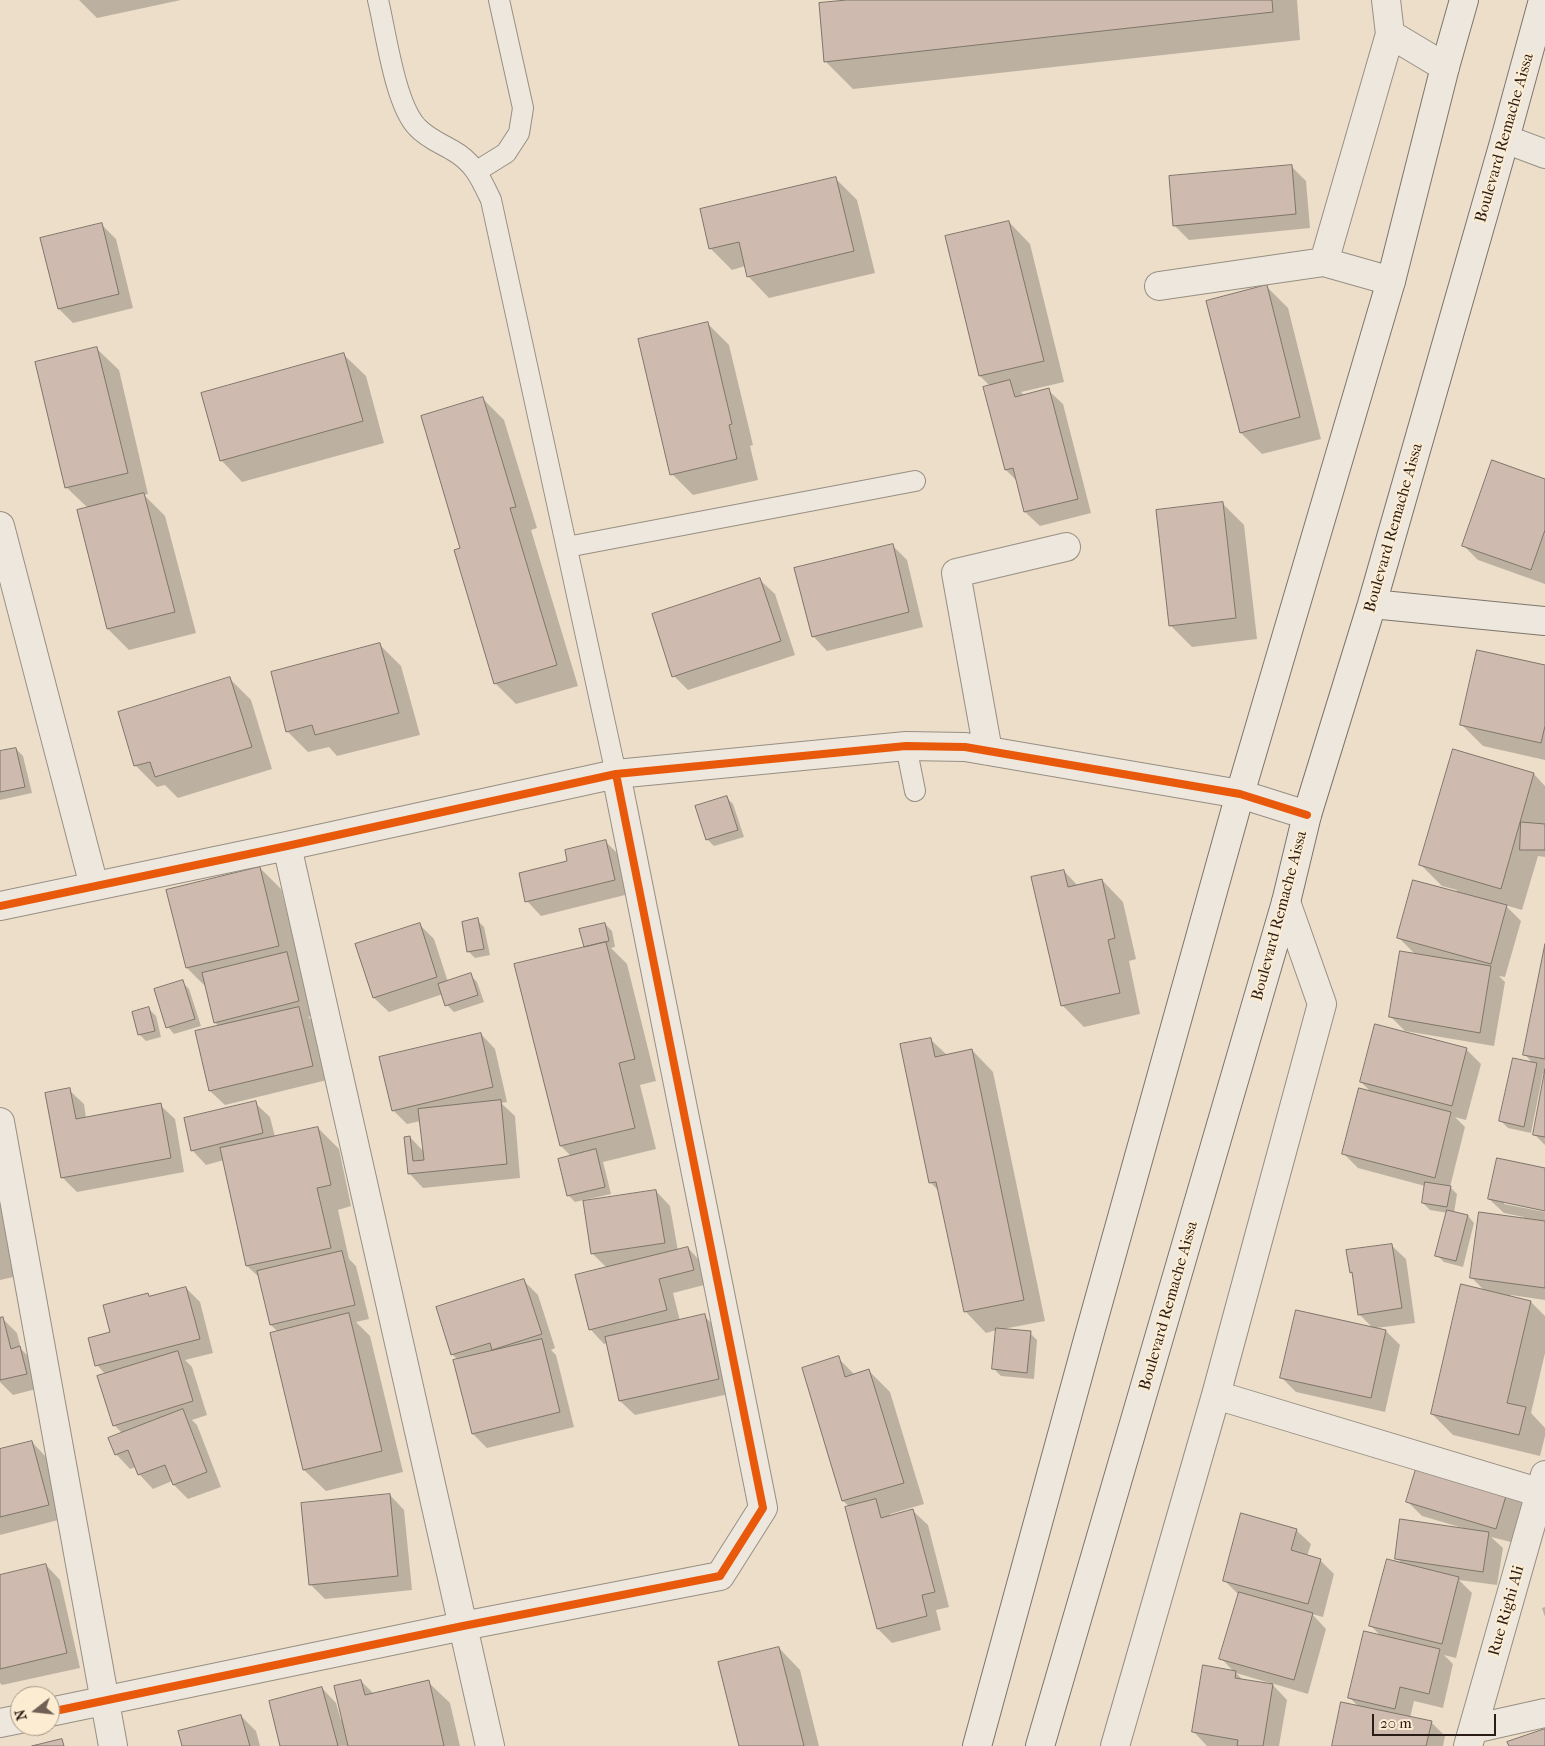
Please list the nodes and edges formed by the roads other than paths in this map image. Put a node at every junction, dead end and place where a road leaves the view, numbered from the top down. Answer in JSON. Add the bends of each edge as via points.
{"nodes":[{"id":1,"x":378,"y":0,"type":"edge"},
{"id":2,"x":499,"y":0,"type":"edge"},
{"id":3,"x":1386,"y":0,"type":"edge"},
{"id":4,"x":1464,"y":0,"type":"edge"},
{"id":5,"x":1543,"y":0,"type":"edge"},
{"id":6,"x":1390,"y":34,"type":"junction"},
{"id":7,"x":1445,"y":67,"type":"junction"},
{"id":8,"x":1505,"y":139,"type":"junction"},
{"id":9,"x":1545,"y":154,"type":"edge"},
{"id":10,"x":477,"y":171,"type":"junction"},
{"id":11,"x":1324,"y":262,"type":"junction"},
{"id":12,"x":1391,"y":281,"type":"junction"},
{"id":13,"x":1159,"y":286,"type":"dead end"},
{"id":14,"x":915,"y":482,"type":"dead end"},
{"id":15,"x":0,"y":526,"type":"edge"},
{"id":16,"x":567,"y":547,"type":"junction"},
{"id":17,"x":1066,"y":547,"type":"dead end"},
{"id":18,"x":1372,"y":604,"type":"junction"},
{"id":19,"x":1545,"y":621,"type":"edge"},
{"id":20,"x":906,"y":746,"type":"junction"},
{"id":21,"x":988,"y":750,"type":"junction"},
{"id":22,"x":616,"y":774,"type":"junction"},
{"id":23,"x":915,"y":791,"type":"dead end"},
{"id":24,"x":1240,"y":794,"type":"junction"},
{"id":25,"x":1307,"y":814,"type":"junction"},
{"id":26,"x":287,"y":846,"type":"junction"},
{"id":27,"x":94,"y":886,"type":"junction"},
{"id":28,"x":1286,"y":902,"type":"junction"},
{"id":29,"x":0,"y":906,"type":"edge"},
{"id":30,"x":0,"y":1122,"type":"edge"},
{"id":31,"x":1216,"y":1395,"type":"junction"},
{"id":32,"x":1544,"y":1487,"type":"edge"},
{"id":33,"x":464,"y":1626,"type":"junction"},
{"id":34,"x":104,"y":1700,"type":"junction"},
{"id":35,"x":60,"y":1710,"type":"edge"},
{"id":36,"x":1545,"y":1713,"type":"edge"},
{"id":37,"x":1470,"y":1737,"type":"edge"},
{"id":38,"x":113,"y":1746,"type":"edge"},
{"id":39,"x":490,"y":1746,"type":"edge"},
{"id":40,"x":977,"y":1746,"type":"edge"},
{"id":41,"x":1040,"y":1746,"type":"edge"},
{"id":42,"x":1115,"y":1746,"type":"edge"}],
"edges":[{"from":1,"to":10,"type":"lane","via":[[401,100],[416,126]]},
{"from":2,"to":10,"type":"lane","via":[[523,108],[519,133],[506,153]]},
{"from":3,"to":6,"type":"street"},
{"from":4,"to":7,"type":"street"},
{"from":5,"to":8,"type":"street","name":"Boulevard Remache Aissa"},
{"from":6,"to":7,"type":"street"},
{"from":6,"to":11,"type":"street"},
{"from":7,"to":12,"type":"street"},
{"from":8,"to":9,"type":"street"},
{"from":8,"to":18,"type":"street","name":"Boulevard Remache Aissa"},
{"from":10,"to":16,"type":"lane","via":[[491,200]]},
{"from":11,"to":12,"type":"street"},
{"from":11,"to":13,"type":"street"},
{"from":12,"to":24,"type":"street"},
{"from":14,"to":16,"type":"lane"},
{"from":15,"to":27,"type":"street"},
{"from":16,"to":22,"type":"lane"},
{"from":17,"to":21,"type":"street","via":[[956,573]]},
{"from":18,"to":19,"type":"street"},
{"from":18,"to":25,"type":"street","name":"Boulevard Remache Aissa"},
{"from":20,"to":21,"type":"street","via":[[965,746]]},
{"from":20,"to":22,"type":"street"},
{"from":20,"to":23,"type":"lane"},
{"from":21,"to":24,"type":"street"},
{"from":22,"to":26,"type":"street"},
{"from":22,"to":33,"type":"street","via":[[763,1508],[720,1576]]},
{"from":24,"to":25,"type":"street"},
{"from":24,"to":40,"type":"street"},
{"from":25,"to":28,"type":"street","name":"Boulevard Remache Aissa"},
{"from":26,"to":27,"type":"street"},
{"from":26,"to":33,"type":"street"},
{"from":27,"to":29,"type":"street"},
{"from":28,"to":31,"type":"street","via":[[1322,1004]]},
{"from":28,"to":41,"type":"street","name":"Boulevard Remache Aissa"},
{"from":30,"to":34,"type":"street"},
{"from":31,"to":32,"type":"street"},
{"from":31,"to":42,"type":"street"},
{"from":32,"to":37,"type":"street","name":"Rue Righi Ali"},
{"from":33,"to":34,"type":"street"},
{"from":33,"to":39,"type":"street"},
{"from":34,"to":35,"type":"street"},
{"from":34,"to":38,"type":"street"},
{"from":36,"to":37,"type":"street"}]}
